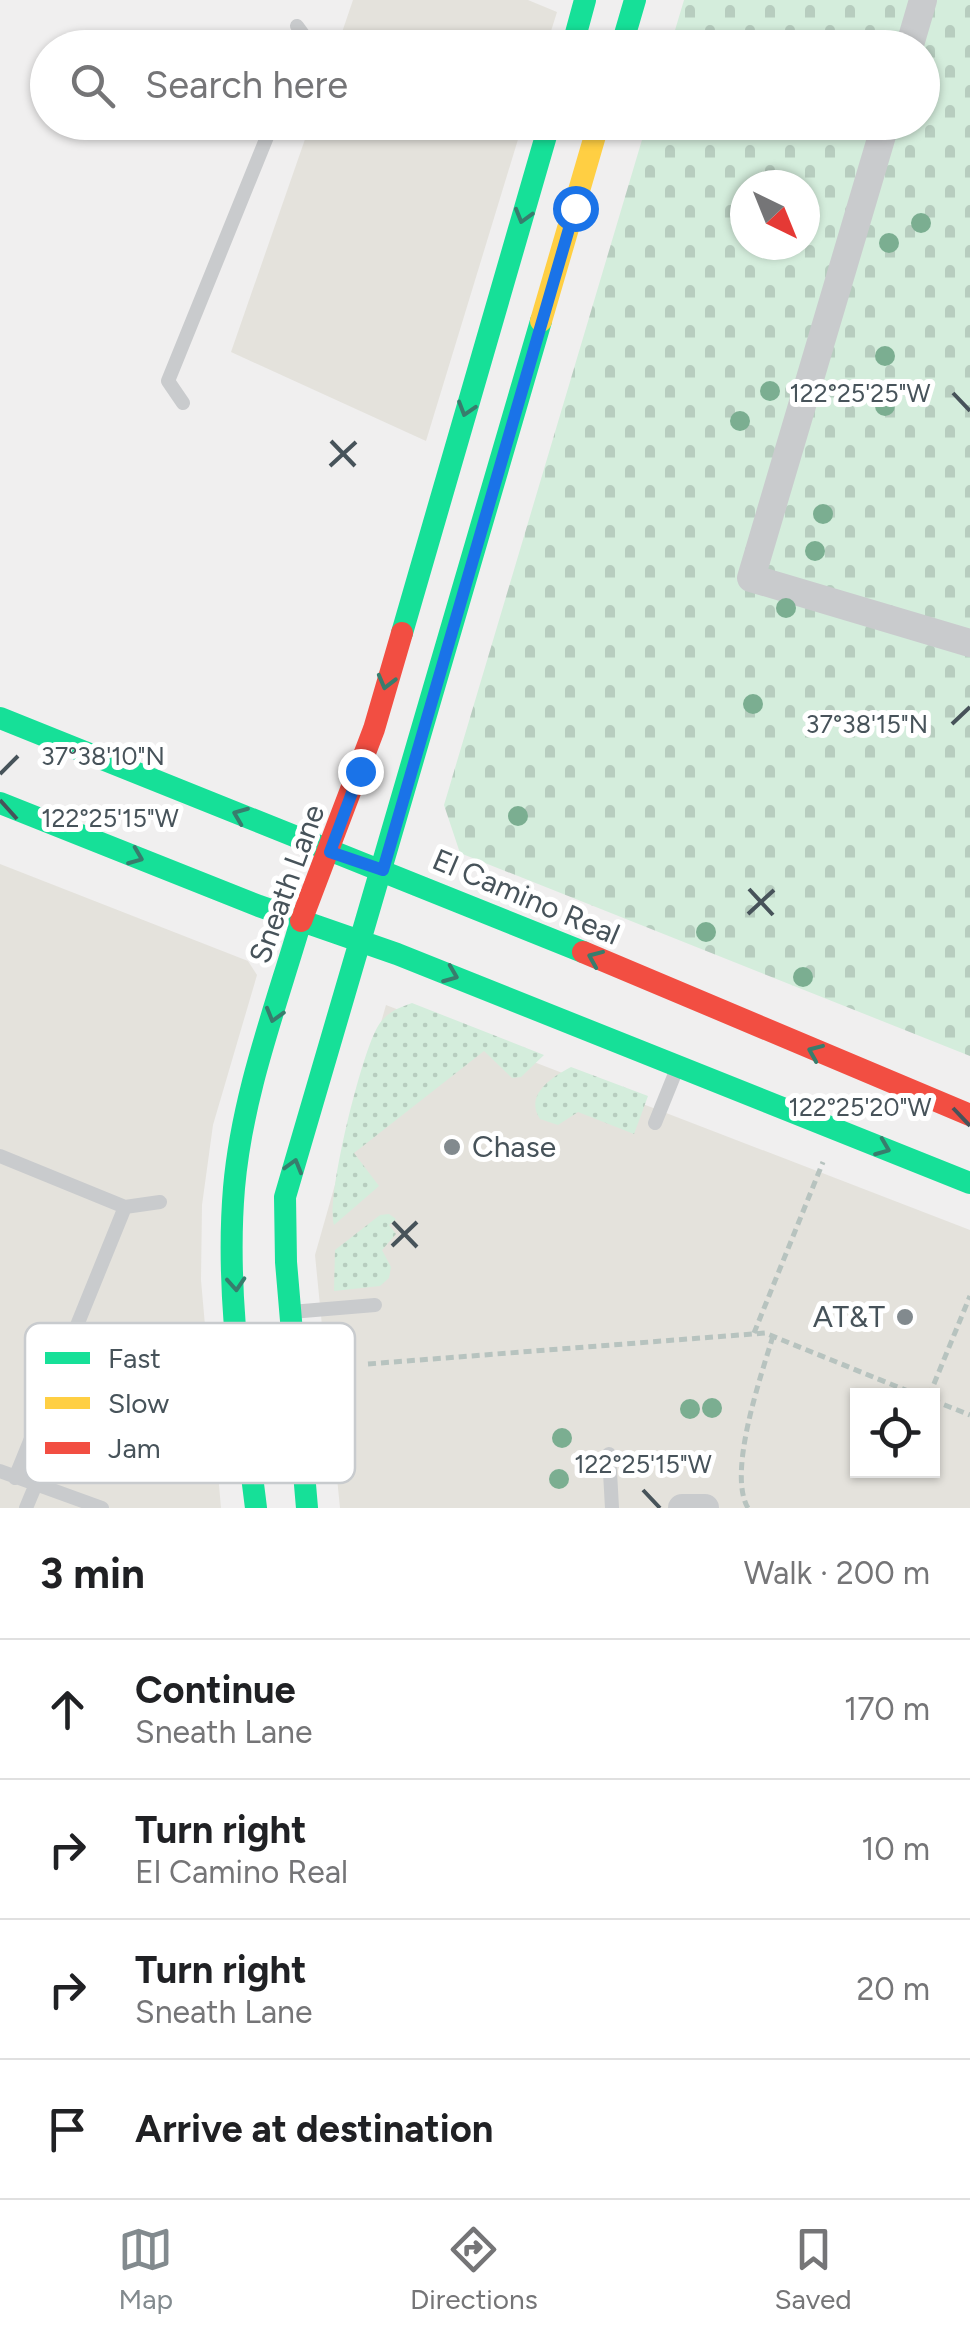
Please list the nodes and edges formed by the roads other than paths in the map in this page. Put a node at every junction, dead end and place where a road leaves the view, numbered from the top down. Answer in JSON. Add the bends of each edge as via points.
{"nodes":[{"id":1,"x":586,"y":0,"type":"edge"},
{"id":2,"x":923,"y":0,"type":"edge"},
{"id":3,"x":630,"y":1,"type":"edge"},
{"id":4,"x":297,"y":26,"type":"dead end"},
{"id":5,"x":300,"y":30,"type":"edge"},
{"id":6,"x":577,"y":30,"type":"edge"},
{"id":7,"x":624,"y":30,"type":"edge"},
{"id":8,"x":914,"y":30,"type":"edge"},
{"id":9,"x":266,"y":140,"type":"edge"},
{"id":10,"x":545,"y":140,"type":"edge"},
{"id":11,"x":595,"y":140,"type":"edge"},
{"id":12,"x":881,"y":140,"type":"edge"},
{"id":13,"x":184,"y":403,"type":"dead end"},
{"id":14,"x":970,"y":643,"type":"edge"},
{"id":15,"x":0,"y":718,"type":"edge"},
{"id":16,"x":0,"y":803,"type":"edge"},
{"id":17,"x":330,"y":852,"type":"junction"},
{"id":18,"x":383,"y":870,"type":"junction"},
{"id":19,"x":301,"y":921,"type":"junction"},
{"id":20,"x":360,"y":941,"type":"junction"},
{"id":21,"x":678,"y":1066,"type":"junction"},
{"id":22,"x":970,"y":1115,"type":"edge"},
{"id":23,"x":655,"y":1123,"type":"dead end"},
{"id":24,"x":0,"y":1156,"type":"edge"},
{"id":25,"x":970,"y":1183,"type":"edge"},
{"id":26,"x":160,"y":1202,"type":"dead end"},
{"id":27,"x":125,"y":1206,"type":"junction"},
{"id":28,"x":375,"y":1305,"type":"dead end"},
{"id":29,"x":289,"y":1312,"type":"junction"},
{"id":30,"x":78,"y":1323,"type":"edge"},
{"id":31,"x":240,"y":1323,"type":"edge"},
{"id":32,"x":290,"y":1323,"type":"edge"},
{"id":33,"x":25,"y":1453,"type":"edge"},
{"id":34,"x":609,"y":1454,"type":"dead end"},
{"id":35,"x":0,"y":1472,"type":"edge"},
{"id":36,"x":15,"y":1478,"type":"junction"},
{"id":37,"x":25,"y":1481,"type":"edge"},
{"id":38,"x":32,"y":1483,"type":"edge"},
{"id":39,"x":254,"y":1483,"type":"edge"},
{"id":40,"x":305,"y":1483,"type":"edge"},
{"id":41,"x":36,"y":1484,"type":"junction"},
{"id":42,"x":26,"y":1508,"type":"edge"},
{"id":43,"x":102,"y":1508,"type":"edge"},
{"id":44,"x":256,"y":1508,"type":"edge"},
{"id":45,"x":307,"y":1508,"type":"edge"},
{"id":46,"x":612,"y":1508,"type":"edge"},
{"id":47,"x":682,"y":1508,"type":"edge"},
{"id":48,"x":706,"y":1508,"type":"edge"}],
"edges":[{"from":1,"to":6,"type":"main road"},
{"from":2,"to":8,"type":"street"},
{"from":3,"to":7,"type":"main road"},
{"from":4,"to":5,"type":"lane"},
{"from":9,"to":13,"type":"lane","via":[[168,381]]},
{"from":10,"to":17,"type":"main road","name":"Sneath Lane","one_way":true,"via":[[374,729]]},
{"from":11,"to":18,"type":"main road"},
{"from":12,"to":14,"type":"street","via":[[751,578]]},
{"from":17,"to":15,"type":"main road","name":"El Camino Real","one_way":true},
{"from":16,"to":19,"type":"main road","one_way":true},
{"from":17,"to":18,"type":"main road","name":"El Camino Real"},
{"from":17,"to":19,"type":"main road","name":"Sneath Lane"},
{"from":18,"to":20,"type":"main road"},
{"from":22,"to":18,"type":"main road","name":"El Camino Real","one_way":true},
{"from":19,"to":20,"type":"main road"},
{"from":19,"to":31,"type":"main road","name":"Sneath Lane","one_way":true,"via":[[250,1099],[234,1186]]},
{"from":20,"to":21,"type":"main road","one_way":true},
{"from":29,"to":20,"type":"main road","one_way":true,"via":[[285,1197]]},
{"from":21,"to":23,"type":"lane"},
{"from":21,"to":25,"type":"main road","one_way":true},
{"from":24,"to":27,"type":"lane"},
{"from":26,"to":27,"type":"lane"},
{"from":27,"to":30,"type":"lane"},
{"from":28,"to":29,"type":"lane"},
{"from":29,"to":32,"type":"main road"},
{"from":33,"to":36,"type":"lane"},
{"from":34,"to":46,"type":"lane"},
{"from":35,"to":36,"type":"lane"},
{"from":36,"to":37,"type":"lane"},
{"from":38,"to":41,"type":"lane"},
{"from":39,"to":44,"type":"main road","name":"Sneath Lane","one_way":true},
{"from":40,"to":45,"type":"main road"},
{"from":41,"to":42,"type":"lane"},
{"from":41,"to":43,"type":"lane"},
{"from":47,"to":48,"type":"street"}]}
